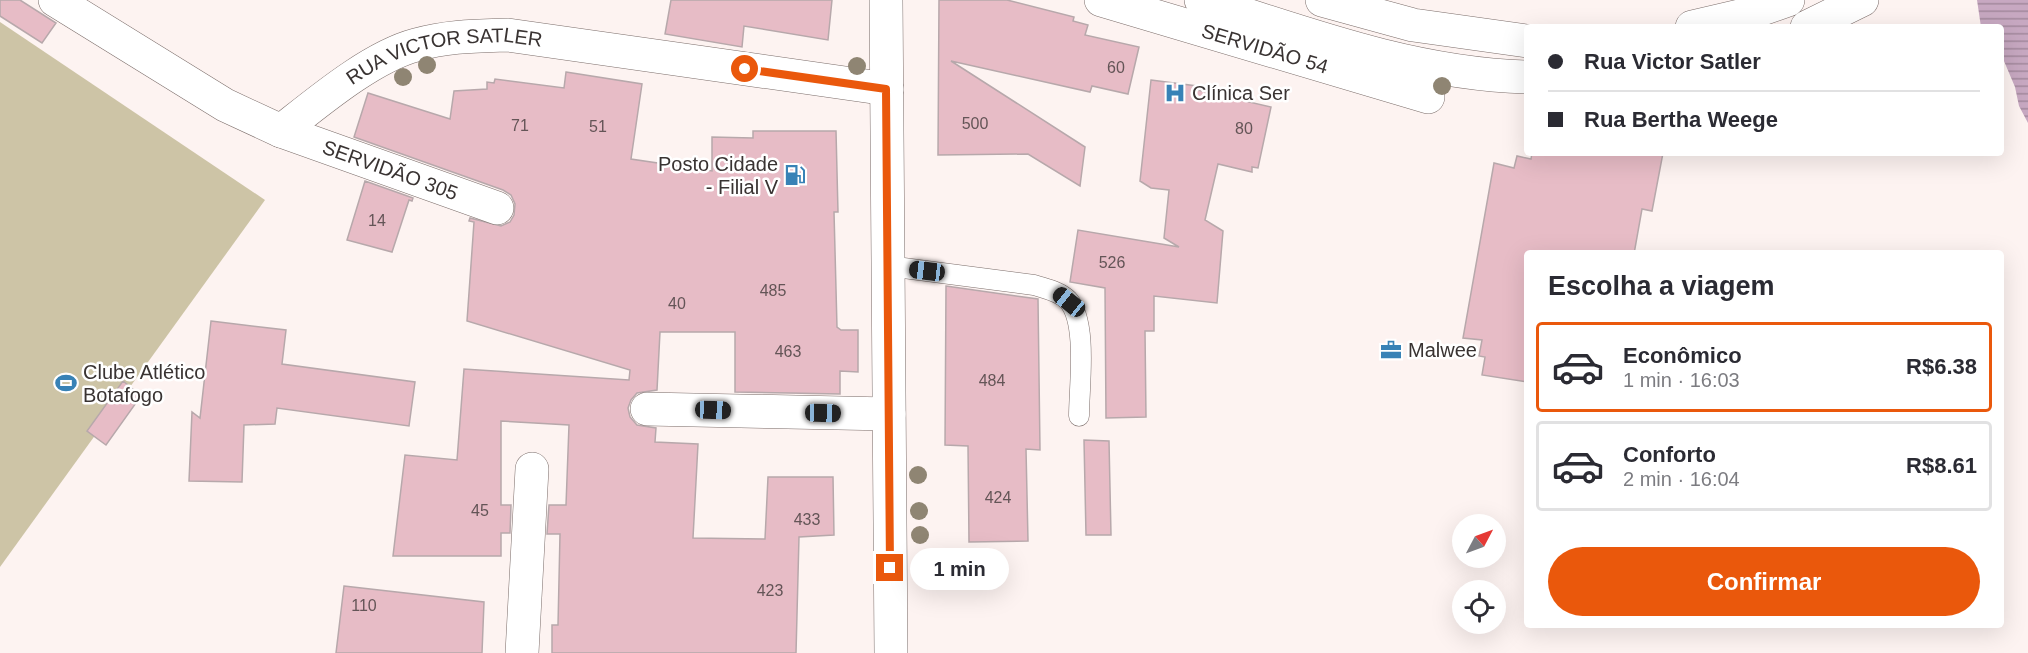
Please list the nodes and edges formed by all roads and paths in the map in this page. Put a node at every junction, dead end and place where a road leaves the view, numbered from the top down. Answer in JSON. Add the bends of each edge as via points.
{"nodes":[{"id":1,"x":55,"y":0,"type":"edge"},
{"id":2,"x":1101,"y":0,"type":"edge"},
{"id":3,"x":1201,"y":0,"type":"edge"},
{"id":4,"x":1322,"y":0,"type":"edge"},
{"id":5,"x":1788,"y":0,"type":"edge"},
{"id":6,"x":1862,"y":0,"type":"edge"},
{"id":7,"x":889,"y":5,"type":"edge"},
{"id":8,"x":1705,"y":24,"type":"edge"},
{"id":9,"x":1813,"y":24,"type":"edge"},
{"id":10,"x":1524,"y":41,"type":"edge"},
{"id":11,"x":1524,"y":77,"type":"edge"},
{"id":12,"x":886,"y":89,"type":"junction"},
{"id":13,"x":1428,"y":97,"type":"dead end"},
{"id":14,"x":281,"y":131,"type":"junction"},
{"id":15,"x":497,"y":208,"type":"dead end"},
{"id":16,"x":888,"y":266,"type":"junction"},
{"id":17,"x":647,"y":409,"type":"dead end"},
{"id":18,"x":889,"y":414,"type":"junction"},
{"id":19,"x":1079,"y":416,"type":"dead end"},
{"id":20,"x":532,"y":469,"type":"dead end"},
{"id":21,"x":522,"y":653,"type":"edge"},
{"id":22,"x":891,"y":653,"type":"edge"}],
"edges":[{"from":1,"to":14,"type":"street","via":[[225,105]]},
{"from":2,"to":13,"type":"street","name":"SERVIDÃO 54"},
{"from":3,"to":11,"type":"street","via":[[1380,55],[1434,67]]},
{"from":4,"to":10,"type":"street","via":[[1413,25]]},
{"from":5,"to":8,"type":"street"},
{"from":6,"to":9,"type":"street"},
{"from":7,"to":12,"type":"street"},
{"from":12,"to":14,"type":"street","name":"RUA VICTOR SATLER","via":[[508,35],[459,36],[414,45],[373,65]]},
{"from":12,"to":16,"type":"street"},
{"from":14,"to":15,"type":"street","name":"SERVIDÃO 305"},
{"from":16,"to":18,"type":"street"},
{"from":16,"to":19,"type":"lane","via":[[1034,285],[1057,292],[1069,302],[1079,324]]},
{"from":17,"to":18,"type":"street"},
{"from":18,"to":22,"type":"street"},
{"from":20,"to":21,"type":"street"}]}
